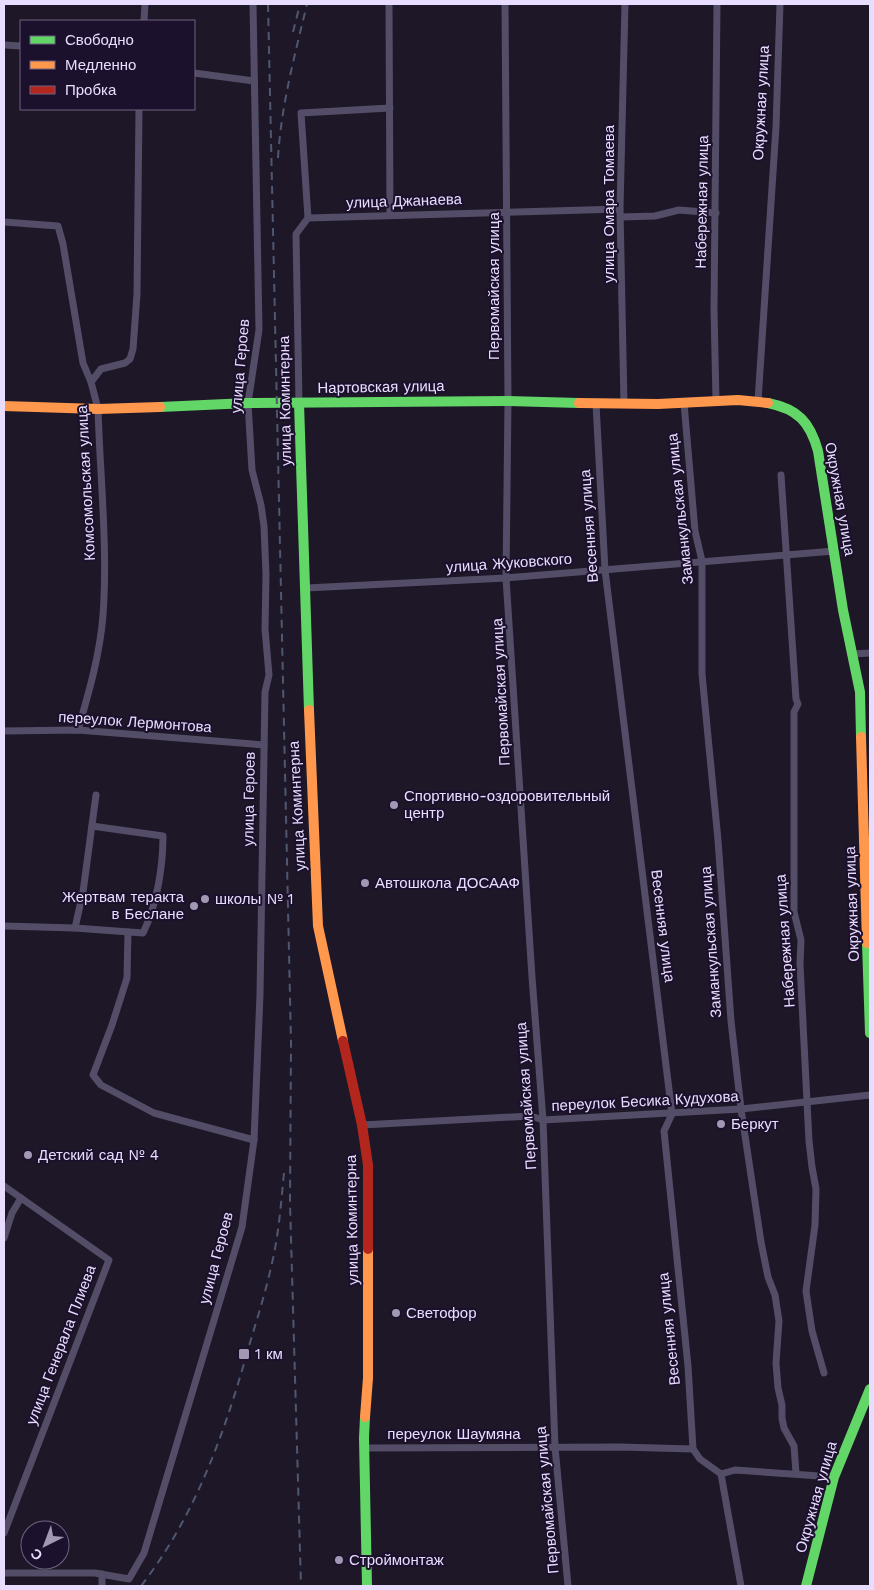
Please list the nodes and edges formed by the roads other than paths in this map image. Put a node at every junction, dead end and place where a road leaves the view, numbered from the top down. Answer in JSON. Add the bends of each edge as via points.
{"nodes":[{"id":1,"x":146,"y":4,"type":"edge"},
{"id":2,"x":253,"y":4,"type":"edge"},
{"id":3,"x":389,"y":4,"type":"edge"},
{"id":4,"x":505,"y":4,"type":"edge"},
{"id":5,"x":625,"y":4,"type":"edge"},
{"id":6,"x":717,"y":4,"type":"edge"},
{"id":7,"x":780,"y":4,"type":"edge"},
{"id":8,"x":144,"y":20,"type":"edge"},
{"id":9,"x":4,"y":45,"type":"edge"},
{"id":10,"x":20,"y":46,"type":"edge"},
{"id":11,"x":195,"y":73,"type":"edge"},
{"id":12,"x":254,"y":81,"type":"junction"},
{"id":13,"x":390,"y":108,"type":"junction"},
{"id":14,"x":139,"y":110,"type":"edge"},
{"id":15,"x":507,"y":212,"type":"junction"},
{"id":16,"x":621,"y":213,"type":"junction"},
{"id":17,"x":716,"y":213,"type":"junction"},
{"id":18,"x":390,"y":216,"type":"junction"},
{"id":19,"x":308,"y":218,"type":"junction"},
{"id":20,"x":4,"y":222,"type":"edge"},
{"id":21,"x":91,"y":382,"type":"junction"},
{"id":22,"x":508,"y":401,"type":"junction"},
{"id":23,"x":716,"y":401,"type":"junction"},
{"id":24,"x":758,"y":401,"type":"junction"},
{"id":25,"x":248,"y":402,"type":"junction"},
{"id":26,"x":299,"y":403,"type":"junction"},
{"id":27,"x":684,"y":403,"type":"junction"},
{"id":28,"x":596,"y":404,"type":"junction"},
{"id":29,"x":624,"y":404,"type":"junction"},
{"id":30,"x":4,"y":406,"type":"edge"},
{"id":31,"x":98,"y":408,"type":"junction"},
{"id":32,"x":781,"y":474,"type":"dead end"},
{"id":33,"x":834,"y":551,"type":"junction"},
{"id":34,"x":786,"y":554,"type":"junction"},
{"id":35,"x":702,"y":561,"type":"junction"},
{"id":36,"x":605,"y":570,"type":"junction"},
{"id":37,"x":506,"y":578,"type":"junction"},
{"id":38,"x":306,"y":588,"type":"junction"},
{"id":39,"x":870,"y":653,"type":"edge"},
{"id":40,"x":851,"y":654,"type":"junction"},
{"id":41,"x":78,"y":730,"type":"junction"},
{"id":42,"x":4,"y":731,"type":"edge"},
{"id":43,"x":264,"y":745,"type":"junction"},
{"id":44,"x":96,"y":795,"type":"dead end"},
{"id":45,"x":92,"y":826,"type":"junction"},
{"id":46,"x":4,"y":926,"type":"edge"},
{"id":47,"x":75,"y":928,"type":"junction"},
{"id":48,"x":128,"y":932,"type":"junction"},
{"id":49,"x":870,"y":1033,"type":"edge"},
{"id":50,"x":870,"y":1095,"type":"edge"},
{"id":51,"x":808,"y":1102,"type":"junction"},
{"id":52,"x":741,"y":1109,"type":"junction"},
{"id":53,"x":672,"y":1114,"type":"junction"},
{"id":54,"x":543,"y":1120,"type":"junction"},
{"id":55,"x":362,"y":1124,"type":"junction"},
{"id":56,"x":254,"y":1140,"type":"junction"},
{"id":57,"x":4,"y":1186,"type":"edge"},
{"id":58,"x":21,"y":1198,"type":"junction"},
{"id":59,"x":4,"y":1238,"type":"edge"},
{"id":60,"x":824,"y":1373,"type":"dead end"},
{"id":61,"x":870,"y":1389,"type":"edge"},
{"id":62,"x":364,"y":1448,"type":"junction"},
{"id":63,"x":555,"y":1448,"type":"junction"},
{"id":64,"x":693,"y":1449,"type":"junction"},
{"id":65,"x":796,"y":1473,"type":"junction"},
{"id":66,"x":721,"y":1474,"type":"junction"},
{"id":67,"x":834,"y":1477,"type":"junction"},
{"id":68,"x":4,"y":1533,"type":"edge"},
{"id":69,"x":4,"y":1573,"type":"edge"},
{"id":70,"x":102,"y":1574,"type":"junction"},
{"id":71,"x":102,"y":1586,"type":"edge"},
{"id":72,"x":367,"y":1586,"type":"edge"},
{"id":73,"x":568,"y":1586,"type":"edge"},
{"id":74,"x":741,"y":1586,"type":"edge"},
{"id":75,"x":806,"y":1586,"type":"edge"}],
"edges":[{"from":1,"to":8,"type":"street"},
{"from":2,"to":12,"type":"street","name":"улица Героев"},
{"from":3,"to":13,"type":"street"},
{"from":4,"to":15,"type":"street","name":"Первомайская улица"},
{"from":5,"to":16,"type":"street","name":"улица Омара Томаева"},
{"from":6,"to":17,"type":"street","name":"Набережная улица"},
{"from":7,"to":24,"type":"street","name":"Окружная улица","via":[[776,127]]},
{"from":9,"to":10,"type":"street"},
{"from":11,"to":12,"type":"street"},
{"from":12,"to":25,"type":"street","name":"улица Героев","via":[[259,330]]},
{"from":13,"to":18,"type":"street"},
{"from":13,"to":19,"type":"street","via":[[301,113]]},
{"from":14,"to":21,"type":"street","via":[[134,349],[125,363],[101,368]]},
{"from":15,"to":16,"type":"street","name":"улица Джанаева"},
{"from":15,"to":18,"type":"street","name":"улица Джанаева"},
{"from":15,"to":22,"type":"street","name":"Первомайская улица"},
{"from":16,"to":17,"type":"street","name":"улица Джанаева","via":[[655,216],[678,210]]},
{"from":16,"to":29,"type":"street","name":"улица Омара Томаева"},
{"from":17,"to":23,"type":"street","name":"Набережная улица"},
{"from":18,"to":19,"type":"street","name":"улица Джанаева"},
{"from":19,"to":26,"type":"street","name":"улица Коминтерна","via":[[296,234]]},
{"from":20,"to":21,"type":"street","name":"Комсомольская улица","via":[[58,226],[83,363]]},
{"from":21,"to":31,"type":"street","name":"Комсомольская улица"},
{"from":22,"to":26,"type":"street","name":"Нартовская улица"},
{"from":22,"to":28,"type":"street","name":"Нартовская улица"},
{"from":22,"to":37,"type":"street","name":"Первомайская улица"},
{"from":23,"to":24,"type":"street","name":"Нартовская улица"},
{"from":23,"to":27,"type":"street","name":"Нартовская улица"},
{"from":24,"to":33,"type":"street","name":"Окружная улица","via":[[787,408],[808,425],[820,458]]},
{"from":25,"to":26,"type":"street","name":"Нартовская улица"},
{"from":25,"to":31,"type":"street","name":"Нартовская улица"},
{"from":25,"to":43,"type":"street","name":"улица Героев","via":[[252,470],[261,504],[266,575],[265,629],[269,675],[264,692]]},
{"from":26,"to":38,"type":"street","name":"улица Коминтерна"},
{"from":27,"to":29,"type":"street","name":"Нартовская улица"},
{"from":27,"to":35,"type":"street","name":"Заманкульская улица","via":[[695,531]]},
{"from":28,"to":29,"type":"street","name":"Нартовская улица"},
{"from":28,"to":36,"type":"street","name":"Весенняя улица"},
{"from":30,"to":31,"type":"street","name":"Нартовская улица"},
{"from":31,"to":41,"type":"street","name":"Комсомольская улица","via":[[103,616],[92,681]]},
{"from":32,"to":34,"type":"street","name":"Набережная улица"},
{"from":33,"to":34,"type":"street","name":"улица Жуковского"},
{"from":33,"to":40,"type":"street","name":"Окружная улица"},
{"from":34,"to":35,"type":"street","name":"улица Жуковского"},
{"from":34,"to":51,"type":"street","name":"Набережная улица","via":[[798,704],[794,712],[794,912],[801,940]]},
{"from":35,"to":36,"type":"street","name":"улица Жуковского"},
{"from":35,"to":52,"type":"street","name":"Заманкульская улица","via":[[702,674]]},
{"from":36,"to":37,"type":"street","name":"улица Жуковского"},
{"from":36,"to":53,"type":"street","name":"Весенняя улица"},
{"from":37,"to":38,"type":"street","name":"улица Жуковского"},
{"from":37,"to":54,"type":"street","name":"Первомайская улица"},
{"from":38,"to":55,"type":"street","name":"улица Коминтерна","via":[[318,926]]},
{"from":39,"to":40,"type":"street"},
{"from":40,"to":49,"type":"street","name":"Окружная улица","via":[[860,692]]},
{"from":41,"to":42,"type":"street","name":"переулок Лермонтова"},
{"from":41,"to":43,"type":"street","name":"переулок Лермонтова"},
{"from":43,"to":56,"type":"street","name":"улица Героев"},
{"from":44,"to":45,"type":"street"},
{"from":45,"to":47,"type":"street"},
{"from":45,"to":48,"type":"street","via":[[163,836],[163,857],[153,908],[143,933]]},
{"from":46,"to":47,"type":"street"},
{"from":47,"to":48,"type":"street"},
{"from":48,"to":56,"type":"street","via":[[127,978],[93,1075],[100,1085],[154,1113]]},
{"from":50,"to":51,"type":"street","name":"переулок Бесика Кудухова"},
{"from":51,"to":52,"type":"street","name":"переулок Бесика Кудухова"},
{"from":51,"to":60,"type":"street","name":"Набережная улица","via":[[809,1141],[816,1189],[815,1225],[806,1291],[812,1331]]},
{"from":52,"to":53,"type":"street","name":"переулок Бесика Кудухова"},
{"from":52,"to":65,"type":"street","name":"Заманкульская улица","via":[[761,1242],[779,1321],[778,1388],[784,1428],[794,1446]]},
{"from":53,"to":54,"type":"street","name":"переулок Бесика Кудухова"},
{"from":53,"to":64,"type":"street","name":"Весенняя улица","via":[[664,1131],[688,1366]]},
{"from":54,"to":55,"type":"street","name":"переулок Бесика Кудухова","via":[[531,1116]]},
{"from":54,"to":63,"type":"street","name":"Первомайская улица"},
{"from":55,"to":62,"type":"street","name":"улица Коминтерна","via":[[368,1165],[368,1378]]},
{"from":56,"to":70,"type":"street","name":"улица Героев","via":[[242,1227],[144,1553],[129,1578]]},
{"from":57,"to":58,"type":"street","name":"улица Генерала Плиева"},
{"from":58,"to":59,"type":"street"},
{"from":58,"to":68,"type":"street","name":"улица Генерала Плиева","via":[[109,1260]]},
{"from":61,"to":67,"type":"street","name":"Окружная улица"},
{"from":62,"to":63,"type":"street","name":"переулок Шаумяна"},
{"from":62,"to":72,"type":"street","name":"улица Коминтерна"},
{"from":63,"to":64,"type":"street","name":"переулок Шаумяна"},
{"from":63,"to":73,"type":"street","name":"Первомайская улица"},
{"from":64,"to":66,"type":"street","via":[[700,1460]]},
{"from":65,"to":66,"type":"street","via":[[735,1470]]},
{"from":65,"to":67,"type":"street"},
{"from":66,"to":74,"type":"street"},
{"from":67,"to":75,"type":"street","name":"Окружная улица"},
{"from":69,"to":70,"type":"street"},
{"from":70,"to":71,"type":"street"}]}
